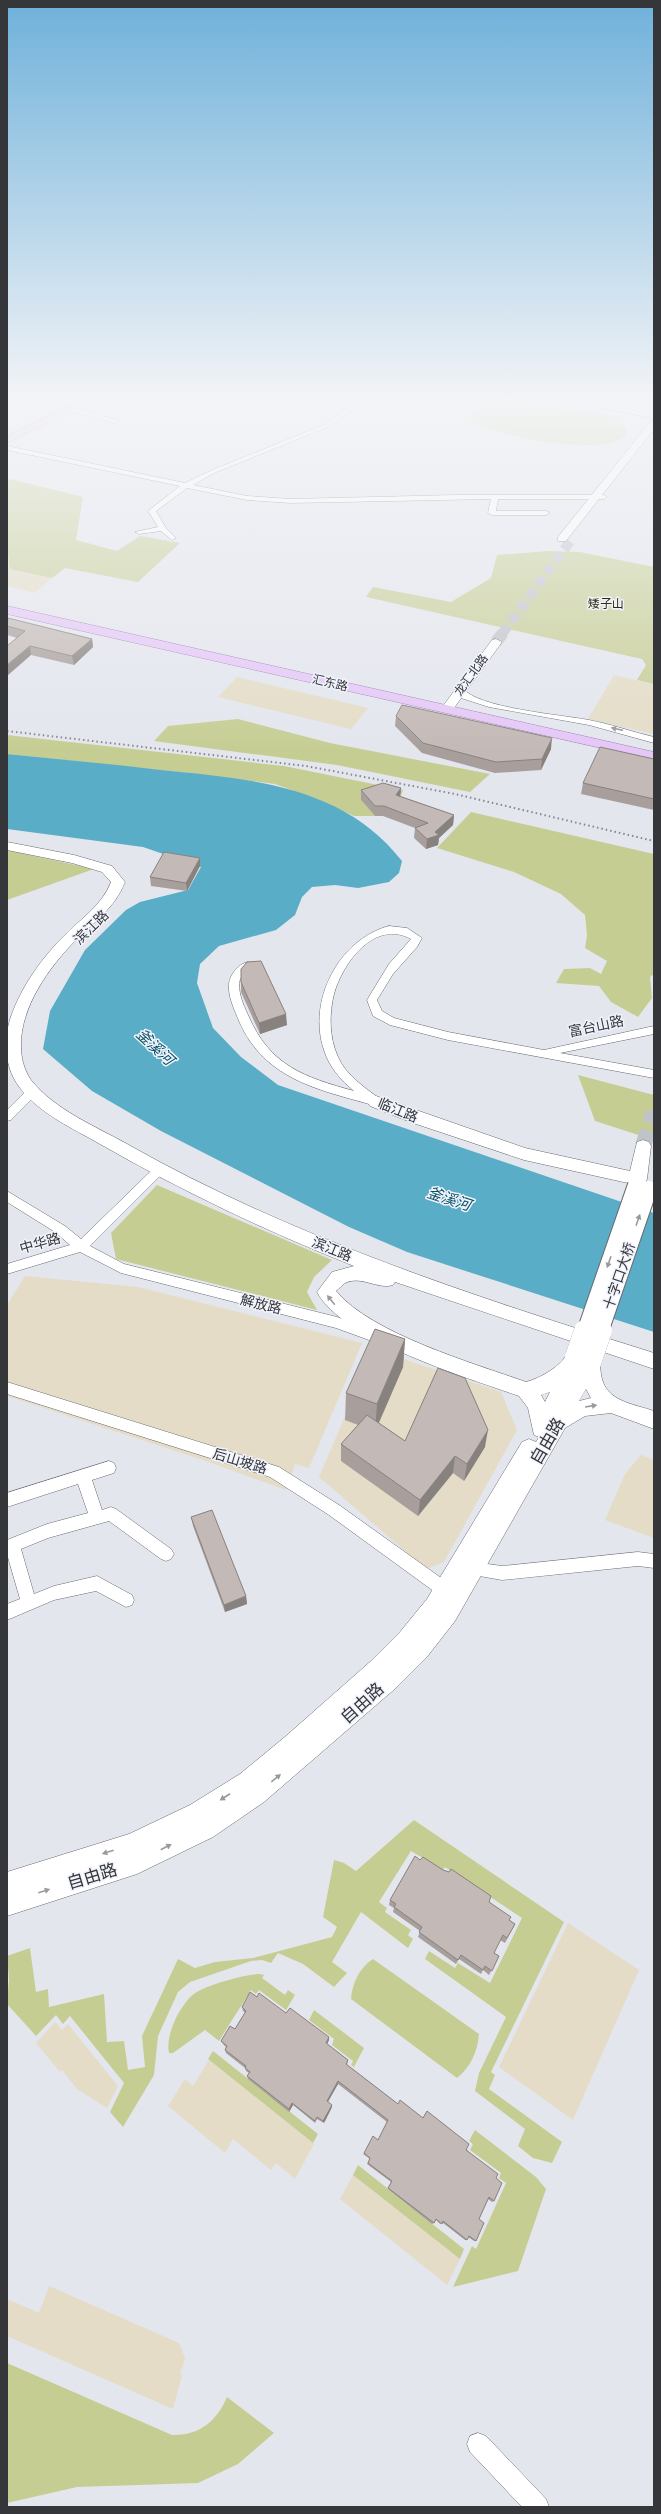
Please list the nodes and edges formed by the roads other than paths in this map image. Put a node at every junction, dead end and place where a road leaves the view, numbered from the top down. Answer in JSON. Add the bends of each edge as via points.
{"nodes":[{"id":1,"x":156,"y":517,"type":"edge"},
{"id":2,"x":584,"y":517,"type":"edge"},
{"id":3,"x":163,"y":530,"type":"junction"},
{"id":4,"x":140,"y":532,"type":"dead end"},
{"id":5,"x":172,"y":538,"type":"dead end"},
{"id":6,"x":566,"y":539,"type":"tunnel mouth"},
{"id":7,"x":7,"y":603,"type":"edge"},
{"id":8,"x":7,"y":610,"type":"edge"},
{"id":9,"x":460,"y":690,"type":"junction"},
{"id":10,"x":445,"y":705,"type":"junction"},
{"id":11,"x":654,"y":740,"type":"edge"},
{"id":12,"x":654,"y":747,"type":"edge"},
{"id":13,"x":654,"y":756,"type":"edge"},
{"id":14,"x":7,"y":841,"type":"edge"},
{"id":15,"x":7,"y":846,"type":"edge"},
{"id":16,"x":248,"y":965,"type":"edge"},
{"id":17,"x":654,"y":1030,"type":"edge"},
{"id":18,"x":544,"y":1053,"type":"junction"},
{"id":19,"x":654,"y":1074,"type":"edge"},
{"id":20,"x":33,"y":1090,"type":"junction"},
{"id":21,"x":376,"y":1102,"type":"junction"},
{"id":22,"x":7,"y":1117,"type":"edge"},
{"id":23,"x":643,"y":1146,"type":"tunnel mouth"},
{"id":24,"x":158,"y":1171,"type":"junction"},
{"id":25,"x":644,"y":1184,"type":"edge"},
{"id":26,"x":7,"y":1196,"type":"edge"},
{"id":27,"x":81,"y":1248,"type":"junction"},
{"id":28,"x":7,"y":1269,"type":"edge"},
{"id":29,"x":440,"y":1289,"type":"junction"},
{"id":30,"x":425,"y":1354,"type":"junction"},
{"id":31,"x":583,"y":1360,"type":"junction"},
{"id":32,"x":654,"y":1360,"type":"edge"},
{"id":33,"x":7,"y":1388,"type":"edge"},
{"id":34,"x":526,"y":1390,"type":"junction"},
{"id":35,"x":611,"y":1405,"type":"junction"},
{"id":36,"x":654,"y":1420,"type":"edge"},
{"id":37,"x":549,"y":1426,"type":"junction"},
{"id":38,"x":109,"y":1468,"type":"dead end"},
{"id":39,"x":83,"y":1476,"type":"junction"},
{"id":40,"x":7,"y":1500,"type":"edge"},
{"id":41,"x":97,"y":1517,"type":"junction"},
{"id":42,"x":10,"y":1546,"type":"edge"},
{"id":43,"x":166,"y":1554,"type":"dead end"},
{"id":44,"x":654,"y":1561,"type":"edge"},
{"id":45,"x":473,"y":1569,"type":"junction"},
{"id":46,"x":445,"y":1590,"type":"junction"},
{"id":47,"x":126,"y":1600,"type":"dead end"},
{"id":48,"x":29,"y":1603,"type":"junction"},
{"id":49,"x":7,"y":1612,"type":"edge"},
{"id":50,"x":7,"y":1884,"type":"edge"},
{"id":51,"x":7,"y":1903,"type":"edge"},
{"id":52,"x":478,"y":2444,"type":"dead end"},
{"id":53,"x":538,"y":2507,"type":"edge"}],
"edges":[{"from":1,"to":3,"type":"street"},
{"from":2,"to":6,"type":"main road"},
{"from":3,"to":4,"type":"street"},
{"from":3,"to":5,"type":"street"},
{"from":7,"to":10,"type":"main road","name":"汇东路"},
{"from":8,"to":10,"type":"main road","name":"汇东路"},
{"from":9,"to":10,"type":"main road","name":"龙汇北路"},
{"from":9,"to":10,"type":"main road","name":"龙汇北路","via":[[492,641]]},
{"from":11,"to":9,"type":"street","one_way":true,"via":[[580,721],[562,720],[473,700],[464,696]]},
{"from":10,"to":12,"type":"main road","name":"汇东路"},
{"from":10,"to":13,"type":"main road","name":"汇东路"},
{"from":14,"to":20,"type":"main road","name":"滨江路","via":[[79,855],[113,866],[126,881],[121,898],[70,946],[50,973],[27,1015],[21,1044]]},
{"from":15,"to":20,"type":"main road","name":"滨江路","via":[[74,858],[107,869],[118,882],[114,896],[63,944],[40,975],[18,1016],[12,1045],[18,1074]]},
{"from":16,"to":21,"type":"street","via":[[238,974],[232,988],[246,1028],[264,1055],[298,1077]]},
{"from":17,"to":18,"type":"street","name":"富台山路"},
{"from":18,"to":19,"type":"street"},
{"from":18,"to":21,"type":"street","name":"临江路","via":[[448,1036],[390,1021],[377,1013],[372,1000],[382,980],[415,944],[417,938],[409,932],[382,930],[362,942],[338,972],[329,993],[326,1031],[332,1058],[358,1088]]},
{"from":20,"to":22,"type":"street"},
{"from":20,"to":24,"type":"main road","name":"滨江路","via":[[51,1107]]},
{"from":21,"to":25,"type":"main road","name":"临江路","via":[[524,1154]]},
{"from":23,"to":25,"type":"main road","name":"十字口大桥"},
{"from":24,"to":27,"type":"street"},
{"from":24,"to":29,"type":"main road","name":"滨江路","via":[[332,1250]]},
{"from":25,"to":31,"type":"main road","name":"十字口大桥","bridge":true},
{"from":26,"to":27,"type":"street","name":"解放路","via":[[60,1229]]},
{"from":27,"to":28,"type":"street","name":"中华路"},
{"from":27,"to":30,"type":"street","name":"解放路","via":[[121,1268],[337,1323]]},
{"from":30,"to":29,"type":"main road","one_way":true,"via":[[350,1316],[330,1302],[326,1292],[331,1282],[340,1275],[353,1272],[403,1284]]},
{"from":29,"to":32,"type":"main road","name":"滨江路"},
{"from":30,"to":34,"type":"main road","name":"解放路"},
{"from":31,"to":34,"type":"main road","via":[[537,1389]]},
{"from":31,"to":35,"type":"main road","via":[[594,1388],[601,1398]]},
{"from":31,"to":37,"type":"main road","name":"自由路"},
{"from":33,"to":46,"type":"street","name":"后山坡路","via":[[274,1472],[334,1510]]},
{"from":34,"to":37,"type":"main road","via":[[534,1398]]},
{"from":35,"to":36,"type":"main road"},
{"from":37,"to":35,"type":"main road","one_way":true,"via":[[573,1411]]},
{"from":37,"to":45,"type":"main road","name":"自由路"},
{"from":37,"to":46,"type":"main road","name":"自由路"},
{"from":38,"to":39,"type":"street"},
{"from":39,"to":40,"type":"street"},
{"from":39,"to":41,"type":"street"},
{"from":41,"to":42,"type":"street","via":[[47,1531]]},
{"from":41,"to":43,"type":"street","via":[[111,1514]]},
{"from":42,"to":48,"type":"street"},
{"from":44,"to":45,"type":"street","via":[[638,1559],[502,1573]]},
{"from":51,"to":45,"type":"main road","name":"自由路","one_way":true,"via":[[137,1862],[204,1828],[256,1794],[366,1699],[418,1650],[447,1614]]},
{"from":46,"to":50,"type":"main road","name":"自由路","one_way":true,"via":[[408,1640],[378,1670],[248,1782],[198,1814],[131,1845]]},
{"from":47,"to":48,"type":"street","via":[[97,1582],[54,1593]]},
{"from":48,"to":49,"type":"street"},
{"from":52,"to":53,"type":"street"}]}
